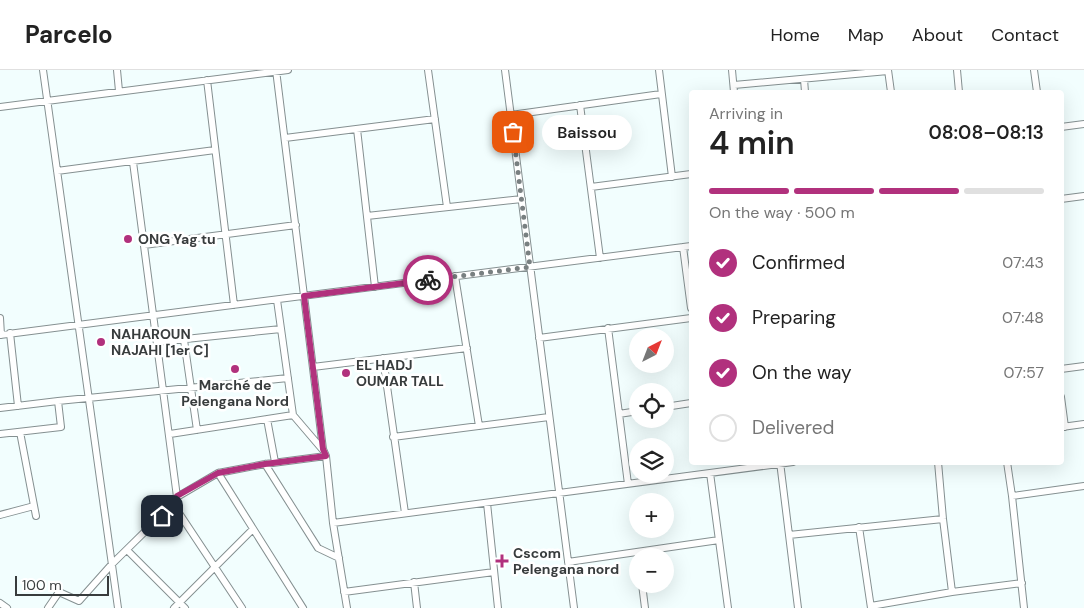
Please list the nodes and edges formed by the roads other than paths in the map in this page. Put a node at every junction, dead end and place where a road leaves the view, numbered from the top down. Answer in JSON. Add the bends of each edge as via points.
{"nodes":[{"id":1,"x":43,"y":70,"type":"edge"},
{"id":2,"x":117,"y":70,"type":"edge"},
{"id":3,"x":288,"y":70,"type":"edge"},
{"id":4,"x":428,"y":70,"type":"edge"},
{"id":5,"x":505,"y":70,"type":"edge"},
{"id":6,"x":659,"y":70,"type":"edge"},
{"id":7,"x":732,"y":70,"type":"edge"},
{"id":8,"x":888,"y":70,"type":"edge"},
{"id":9,"x":957,"y":70,"type":"edge"},
{"id":10,"x":1034,"y":70,"type":"edge"},
{"id":11,"x":276,"y":71,"type":"edge"},
{"id":12,"x":804,"y":79,"type":"junction"},
{"id":13,"x":207,"y":80,"type":"junction"},
{"id":14,"x":734,"y":89,"type":"edge"},
{"id":15,"x":806,"y":90,"type":"edge"},
{"id":16,"x":891,"y":90,"type":"edge"},
{"id":17,"x":959,"y":90,"type":"edge"},
{"id":18,"x":1037,"y":90,"type":"edge"},
{"id":19,"x":119,"y":91,"type":"junction"},
{"id":20,"x":661,"y":94,"type":"junction"},
{"id":21,"x":47,"y":102,"type":"junction"},
{"id":22,"x":580,"y":105,"type":"junction"},
{"id":23,"x":0,"y":107,"type":"edge"},
{"id":24,"x":511,"y":115,"type":"junction"},
{"id":25,"x":435,"y":119,"type":"junction"},
{"id":26,"x":1084,"y":124,"type":"edge"},
{"id":27,"x":1064,"y":127,"type":"edge"},
{"id":28,"x":357,"y":129,"type":"junction"},
{"id":29,"x":284,"y":138,"type":"junction"},
{"id":30,"x":215,"y":150,"type":"junction"},
{"id":31,"x":133,"y":162,"type":"junction"},
{"id":32,"x":57,"y":171,"type":"junction"},
{"id":33,"x":689,"y":174,"type":"edge"},
{"id":34,"x":672,"y":177,"type":"junction"},
{"id":35,"x":591,"y":188,"type":"junction"},
{"id":36,"x":1084,"y":196,"type":"edge"},
{"id":37,"x":522,"y":199,"type":"junction"},
{"id":38,"x":1064,"y":199,"type":"edge"},
{"id":39,"x":447,"y":207,"type":"junction"},
{"id":40,"x":367,"y":216,"type":"junction"},
{"id":41,"x":296,"y":225,"type":"junction"},
{"id":42,"x":226,"y":234,"type":"junction"},
{"id":43,"x":144,"y":245,"type":"junction"},
{"id":44,"x":689,"y":246,"type":"edge"},
{"id":45,"x":683,"y":247,"type":"junction"},
{"id":46,"x":600,"y":258,"type":"junction"},
{"id":47,"x":530,"y":267,"type":"junction"},
{"id":48,"x":455,"y":276,"type":"junction"},
{"id":49,"x":375,"y":287,"type":"junction"},
{"id":50,"x":689,"y":293,"type":"edge"},
{"id":51,"x":304,"y":296,"type":"junction"},
{"id":52,"x":277,"y":300,"type":"junction"},
{"id":53,"x":234,"y":305,"type":"junction"},
{"id":54,"x":154,"y":315,"type":"junction"},
{"id":55,"x":0,"y":318,"type":"edge"},
{"id":56,"x":689,"y":318,"type":"edge"},
{"id":57,"x":79,"y":325,"type":"junction"},
{"id":58,"x":608,"y":328,"type":"junction"},
{"id":59,"x":281,"y":329,"type":"junction"},
{"id":60,"x":10,"y":333,"type":"junction"},
{"id":61,"x":1,"y":335,"type":"edge"},
{"id":62,"x":539,"y":338,"type":"junction"},
{"id":63,"x":184,"y":340,"type":"junction"},
{"id":64,"x":157,"y":342,"type":"junction"},
{"id":65,"x":467,"y":348,"type":"junction"},
{"id":66,"x":383,"y":358,"type":"junction"},
{"id":67,"x":1084,"y":366,"type":"edge"},
{"id":68,"x":312,"y":367,"type":"junction"},
{"id":69,"x":1064,"y":369,"type":"edge"},
{"id":70,"x":288,"y":378,"type":"junction"},
{"id":71,"x":191,"y":388,"type":"junction"},
{"id":72,"x":164,"y":391,"type":"junction"},
{"id":73,"x":89,"y":399,"type":"junction"},
{"id":74,"x":58,"y":401,"type":"junction"},
{"id":75,"x":689,"y":403,"type":"edge"},
{"id":76,"x":18,"y":406,"type":"junction"},
{"id":77,"x":674,"y":406,"type":"edge"},
{"id":78,"x":0,"y":408,"type":"edge"},
{"id":79,"x":629,"y":412,"type":"edge"},
{"id":80,"x":619,"y":414,"type":"junction"},
{"id":81,"x":293,"y":415,"type":"junction"},
{"id":82,"x":549,"y":417,"type":"junction"},
{"id":83,"x":267,"y":419,"type":"junction"},
{"id":84,"x":1084,"y":424,"type":"edge"},
{"id":85,"x":479,"y":426,"type":"junction"},
{"id":86,"x":1064,"y":427,"type":"edge"},
{"id":87,"x":196,"y":430,"type":"junction"},
{"id":88,"x":20,"y":432,"type":"junction"},
{"id":89,"x":0,"y":434,"type":"edge"},
{"id":90,"x":170,"y":434,"type":"junction"},
{"id":91,"x":393,"y":437,"type":"junction"},
{"id":92,"x":323,"y":449,"type":"junction"},
{"id":93,"x":326,"y":456,"type":"junction"},
{"id":94,"x":275,"y":462,"type":"junction"},
{"id":95,"x":265,"y":464,"type":"junction"},
{"id":96,"x":766,"y":465,"type":"edge"},
{"id":97,"x":780,"y":465,"type":"edge"},
{"id":98,"x":938,"y":465,"type":"edge"},
{"id":99,"x":1007,"y":465,"type":"edge"},
{"id":100,"x":218,"y":473,"type":"junction"},
{"id":101,"x":710,"y":473,"type":"junction"},
{"id":102,"x":628,"y":484,"type":"junction"},
{"id":103,"x":1084,"y":486,"type":"edge"},
{"id":104,"x":559,"y":493,"type":"junction"},
{"id":105,"x":177,"y":496,"type":"junction"},
{"id":106,"x":1012,"y":496,"type":"junction"},
{"id":107,"x":487,"y":503,"type":"junction"},
{"id":108,"x":173,"y":504,"type":"junction"},
{"id":109,"x":34,"y":506,"type":"junction"},
{"id":110,"x":405,"y":514,"type":"junction"},
{"id":111,"x":0,"y":515,"type":"edge"},
{"id":112,"x":36,"y":516,"type":"dead end"},
{"id":113,"x":943,"y":519,"type":"junction"},
{"id":114,"x":334,"y":523,"type":"junction"},
{"id":115,"x":859,"y":527,"type":"junction"},
{"id":116,"x":253,"y":529,"type":"junction"},
{"id":117,"x":789,"y":534,"type":"junction"},
{"id":118,"x":719,"y":540,"type":"junction"},
{"id":119,"x":672,"y":548,"type":"edge"},
{"id":120,"x":127,"y":550,"type":"junction"},
{"id":121,"x":629,"y":555,"type":"edge"},
{"id":122,"x":339,"y":558,"type":"junction"},
{"id":123,"x":568,"y":562,"type":"junction"},
{"id":124,"x":112,"y":564,"type":"junction"},
{"id":125,"x":215,"y":567,"type":"junction"},
{"id":126,"x":494,"y":572,"type":"junction"},
{"id":127,"x":414,"y":582,"type":"junction"},
{"id":128,"x":1022,"y":583,"type":"junction"},
{"id":129,"x":344,"y":592,"type":"junction"},
{"id":130,"x":952,"y":592,"type":"junction"},
{"id":131,"x":643,"y":593,"type":"edge"},
{"id":132,"x":0,"y":602,"type":"edge"},
{"id":133,"x":180,"y":602,"type":"junction"},
{"id":134,"x":871,"y":607,"type":"edge"},
{"id":135,"x":7,"y":608,"type":"edge"},
{"id":136,"x":48,"y":608,"type":"edge"},
{"id":137,"x":118,"y":608,"type":"edge"},
{"id":138,"x":174,"y":608,"type":"edge"},
{"id":139,"x":185,"y":608,"type":"edge"},
{"id":140,"x":242,"y":608,"type":"edge"},
{"id":141,"x":303,"y":608,"type":"edge"},
{"id":142,"x":347,"y":608,"type":"edge"},
{"id":143,"x":417,"y":608,"type":"edge"},
{"id":144,"x":498,"y":608,"type":"edge"},
{"id":145,"x":574,"y":608,"type":"edge"},
{"id":146,"x":645,"y":608,"type":"edge"},
{"id":147,"x":728,"y":608,"type":"edge"},
{"id":148,"x":798,"y":608,"type":"edge"},
{"id":149,"x":1024,"y":608,"type":"edge"}],
"edges":[{"from":1,"to":21,"type":"street"},
{"from":2,"to":19,"type":"street"},
{"from":3,"to":11,"type":"street"},
{"from":4,"to":25,"type":"street"},
{"from":5,"to":24,"type":"street"},
{"from":6,"to":20,"type":"street"},
{"from":7,"to":14,"type":"street"},
{"from":8,"to":12,"type":"street"},
{"from":8,"to":16,"type":"street"},
{"from":9,"to":17,"type":"street"},
{"from":10,"to":18,"type":"street"},
{"from":11,"to":13,"type":"street"},
{"from":11,"to":29,"type":"street"},
{"from":12,"to":14,"type":"street"},
{"from":12,"to":15,"type":"street"},
{"from":13,"to":19,"type":"street"},
{"from":13,"to":30,"type":"street"},
{"from":19,"to":21,"type":"street"},
{"from":20,"to":22,"type":"street"},
{"from":20,"to":34,"type":"street"},
{"from":21,"to":23,"type":"street"},
{"from":21,"to":32,"type":"street"},
{"from":22,"to":24,"type":"street"},
{"from":22,"to":35,"type":"street"},
{"from":24,"to":37,"type":"street"},
{"from":25,"to":28,"type":"street"},
{"from":25,"to":39,"type":"street"},
{"from":26,"to":27,"type":"street"},
{"from":28,"to":29,"type":"street"},
{"from":28,"to":40,"type":"street"},
{"from":29,"to":41,"type":"street"},
{"from":30,"to":31,"type":"street"},
{"from":30,"to":42,"type":"street"},
{"from":31,"to":32,"type":"street"},
{"from":31,"to":43,"type":"street"},
{"from":32,"to":57,"type":"street"},
{"from":33,"to":34,"type":"street"},
{"from":34,"to":35,"type":"street"},
{"from":35,"to":46,"type":"street"},
{"from":36,"to":38,"type":"street"},
{"from":37,"to":39,"type":"street"},
{"from":37,"to":47,"type":"street"},
{"from":39,"to":40,"type":"street"},
{"from":40,"to":49,"type":"street"},
{"from":41,"to":42,"type":"street"},
{"from":41,"to":51,"type":"street"},
{"from":42,"to":43,"type":"street"},
{"from":42,"to":53,"type":"street"},
{"from":43,"to":54,"type":"street"},
{"from":44,"to":45,"type":"street"},
{"from":45,"to":46,"type":"street"},
{"from":45,"to":50,"type":"street"},
{"from":46,"to":47,"type":"street"},
{"from":47,"to":48,"type":"street"},
{"from":47,"to":62,"type":"street"},
{"from":48,"to":49,"type":"street"},
{"from":48,"to":65,"type":"street"},
{"from":49,"to":51,"type":"street"},
{"from":51,"to":52,"type":"street"},
{"from":51,"to":68,"type":"street"},
{"from":52,"to":53,"type":"street"},
{"from":52,"to":59,"type":"street"},
{"from":53,"to":54,"type":"street"},
{"from":54,"to":57,"type":"street"},
{"from":54,"to":64,"type":"street"},
{"from":55,"to":61,"type":"street"},
{"from":56,"to":58,"type":"street"},
{"from":57,"to":60,"type":"street"},
{"from":57,"to":73,"type":"street"},
{"from":58,"to":62,"type":"street"},
{"from":58,"to":80,"type":"street"},
{"from":59,"to":63,"type":"street"},
{"from":59,"to":70,"type":"street"},
{"from":60,"to":61,"type":"street"},
{"from":60,"to":76,"type":"street"},
{"from":62,"to":82,"type":"street"},
{"from":63,"to":64,"type":"street"},
{"from":63,"to":71,"type":"street"},
{"from":64,"to":72,"type":"street"},
{"from":65,"to":66,"type":"street"},
{"from":65,"to":85,"type":"street"},
{"from":66,"to":68,"type":"street"},
{"from":66,"to":91,"type":"street"},
{"from":67,"to":69,"type":"street"},
{"from":68,"to":92,"type":"street"},
{"from":70,"to":71,"type":"street"},
{"from":70,"to":81,"type":"street"},
{"from":71,"to":72,"type":"street"},
{"from":71,"to":87,"type":"street"},
{"from":72,"to":73,"type":"street"},
{"from":72,"to":90,"type":"street"},
{"from":73,"to":74,"type":"street"},
{"from":73,"to":124,"type":"street"},
{"from":74,"to":76,"type":"street"},
{"from":74,"to":88,"type":"street","via":[[61,427]]},
{"from":75,"to":77,"type":"street"},
{"from":76,"to":78,"type":"street"},
{"from":79,"to":80,"type":"street"},
{"from":80,"to":102,"type":"street"},
{"from":81,"to":83,"type":"street"},
{"from":81,"to":92,"type":"street"},
{"from":82,"to":85,"type":"street"},
{"from":82,"to":104,"type":"street"},
{"from":83,"to":87,"type":"street"},
{"from":83,"to":94,"type":"street"},
{"from":84,"to":86,"type":"street"},
{"from":85,"to":91,"type":"street"},
{"from":87,"to":90,"type":"street"},
{"from":88,"to":89,"type":"street"},
{"from":88,"to":109,"type":"street"},
{"from":90,"to":105,"type":"street"},
{"from":91,"to":110,"type":"street"},
{"from":92,"to":93,"type":"street"},
{"from":93,"to":94,"type":"street"},
{"from":93,"to":114,"type":"street"},
{"from":94,"to":95,"type":"street"},
{"from":95,"to":100,"type":"street"},
{"from":95,"to":122,"type":"street","via":[[318,548]]},
{"from":96,"to":101,"type":"street"},
{"from":97,"to":117,"type":"street"},
{"from":98,"to":113,"type":"street"},
{"from":99,"to":106,"type":"street"},
{"from":100,"to":105,"type":"street"},
{"from":100,"to":116,"type":"street"},
{"from":101,"to":102,"type":"street"},
{"from":101,"to":118,"type":"street"},
{"from":102,"to":104,"type":"street"},
{"from":103,"to":106,"type":"street"},
{"from":104,"to":107,"type":"street"},
{"from":104,"to":123,"type":"street"},
{"from":105,"to":108,"type":"street"},
{"from":106,"to":128,"type":"street"},
{"from":107,"to":110,"type":"street"},
{"from":107,"to":126,"type":"street"},
{"from":108,"to":120,"type":"street"},
{"from":108,"to":125,"type":"street"},
{"from":109,"to":111,"type":"street"},
{"from":109,"to":112,"type":"street"},
{"from":110,"to":114,"type":"street"},
{"from":113,"to":115,"type":"street"},
{"from":113,"to":130,"type":"street"},
{"from":114,"to":122,"type":"street"},
{"from":115,"to":117,"type":"street"},
{"from":115,"to":134,"type":"street"},
{"from":116,"to":125,"type":"street"},
{"from":116,"to":141,"type":"street"},
{"from":117,"to":148,"type":"street"},
{"from":118,"to":119,"type":"street"},
{"from":118,"to":147,"type":"street"},
{"from":120,"to":124,"type":"street"},
{"from":120,"to":133,"type":"street"},
{"from":121,"to":123,"type":"street"},
{"from":122,"to":129,"type":"street"},
{"from":123,"to":145,"type":"street"},
{"from":124,"to":136,"type":"street","via":[[78,601],[59,592]]},
{"from":124,"to":137,"type":"street"},
{"from":125,"to":133,"type":"street"},
{"from":125,"to":140,"type":"street"},
{"from":126,"to":127,"type":"street"},
{"from":126,"to":144,"type":"street"},
{"from":127,"to":129,"type":"street"},
{"from":127,"to":143,"type":"street"},
{"from":128,"to":130,"type":"street"},
{"from":128,"to":149,"type":"street"},
{"from":129,"to":142,"type":"street"},
{"from":130,"to":134,"type":"street"},
{"from":131,"to":146,"type":"street"},
{"from":132,"to":135,"type":"street"},
{"from":133,"to":138,"type":"street"},
{"from":133,"to":139,"type":"street"}]}
